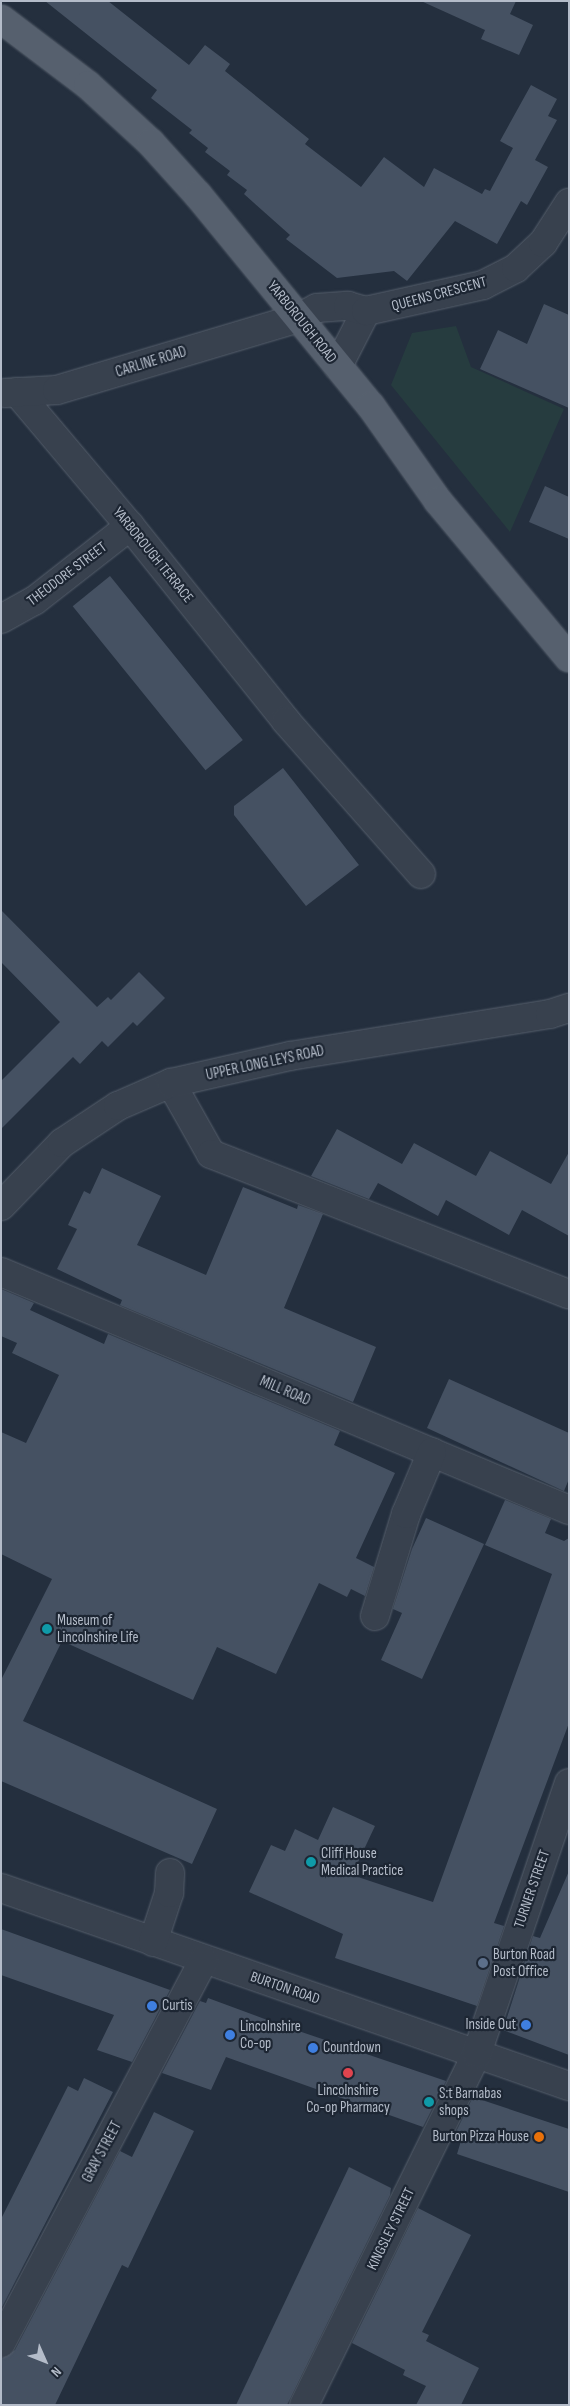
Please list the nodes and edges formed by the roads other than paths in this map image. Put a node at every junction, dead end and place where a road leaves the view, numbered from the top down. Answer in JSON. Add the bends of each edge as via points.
{"nodes":[{"id":1,"x":1,"y":19,"type":"edge"},
{"id":2,"x":569,"y":203,"type":"edge"},
{"id":3,"x":366,"y":311,"type":"junction"},
{"id":4,"x":298,"y":318,"type":"junction"},
{"id":5,"x":338,"y":366,"type":"junction"},
{"id":6,"x":9,"y":393,"type":"edge"},
{"id":7,"x":130,"y":526,"type":"junction"},
{"id":8,"x":1,"y":619,"type":"edge"},
{"id":9,"x":569,"y":658,"type":"edge"},
{"id":10,"x":421,"y":874,"type":"dead end"},
{"id":11,"x":569,"y":1008,"type":"edge"},
{"id":12,"x":171,"y":1083,"type":"junction"},
{"id":13,"x":1,"y":1206,"type":"edge"},
{"id":14,"x":1,"y":1272,"type":"edge"},
{"id":15,"x":569,"y":1294,"type":"edge"},
{"id":16,"x":432,"y":1452,"type":"junction"},
{"id":17,"x":569,"y":1510,"type":"edge"},
{"id":18,"x":375,"y":1616,"type":"dead end"},
{"id":19,"x":569,"y":1782,"type":"edge"},
{"id":20,"x":170,"y":1873,"type":"dead end"},
{"id":21,"x":1,"y":1888,"type":"edge"},
{"id":22,"x":153,"y":1942,"type":"junction"},
{"id":23,"x":204,"y":1960,"type":"junction"},
{"id":24,"x":477,"y":2053,"type":"junction"},
{"id":25,"x":569,"y":2086,"type":"edge"},
{"id":26,"x":1,"y":2343,"type":"edge"},
{"id":27,"x":312,"y":2402,"type":"edge"}],
"edges":[{"from":1,"to":4,"type":"main road","name":"YARBOROUGH ROAD","via":[[88,85],[152,143]]},
{"from":2,"to":3,"type":"street","name":"QUEENS CRESCENT","via":[[543,243],[516,268],[483,285]]},
{"from":3,"to":4,"type":"street","name":"QUEENS CRESCENT","via":[[348,306],[317,308]]},
{"from":3,"to":5,"type":"street"},
{"from":4,"to":5,"type":"main road","name":"YARBOROUGH ROAD"},
{"from":4,"to":6,"type":"street","name":"CARLINE ROAD","via":[[57,390]]},
{"from":5,"to":9,"type":"main road","name":"YARBOROUGH ROAD","via":[[438,501]]},
{"from":6,"to":7,"type":"street","name":"YARBOROUGH TERRACE"},
{"from":7,"to":8,"type":"street","name":"THEODORE STREET","via":[[34,601]]},
{"from":7,"to":10,"type":"street","name":"YARBOROUGH TERRACE","via":[[286,721]]},
{"from":11,"to":12,"type":"street","name":"UPPER LONG LEYS ROAD","via":[[550,1014],[290,1056]]},
{"from":12,"to":13,"type":"street","name":"UPPER LONG LEYS ROAD","via":[[118,1106],[62,1143]]},
{"from":12,"to":15,"type":"street","via":[[211,1154]]},
{"from":14,"to":16,"type":"street","name":"MILL ROAD"},
{"from":16,"to":17,"type":"street","name":"MILL ROAD"},
{"from":16,"to":18,"type":"street","via":[[406,1514]]},
{"from":19,"to":24,"type":"street","name":"TURNER STREET"},
{"from":20,"to":22,"type":"street","via":[[169,1893]]},
{"from":21,"to":22,"type":"street","name":"BURTON ROAD"},
{"from":22,"to":23,"type":"street","name":"BURTON ROAD"},
{"from":23,"to":24,"type":"street","name":"BURTON ROAD"},
{"from":23,"to":26,"type":"street","name":"GRAY STREET"},
{"from":24,"to":25,"type":"street","name":"BURTON ROAD"},
{"from":24,"to":27,"type":"street","name":"KINGSLEY STREET"}]}
